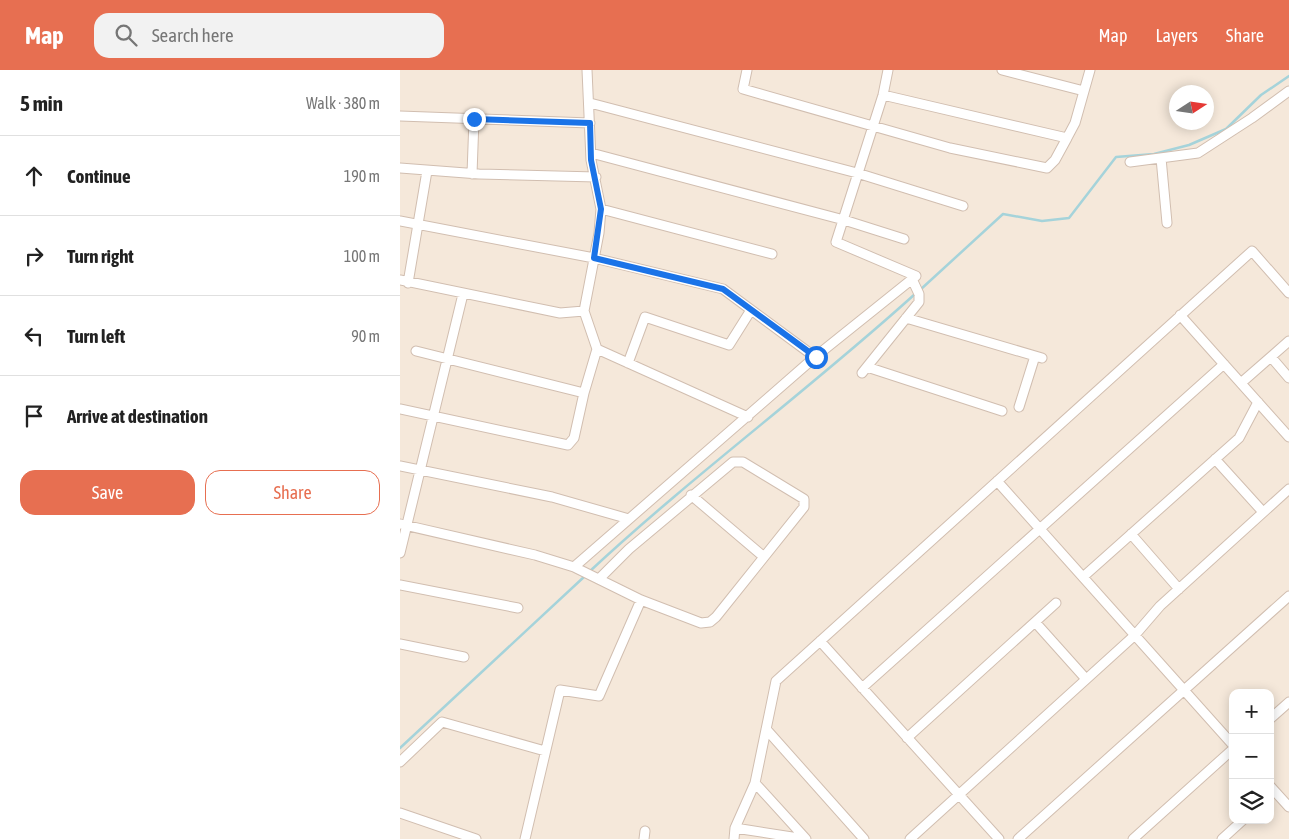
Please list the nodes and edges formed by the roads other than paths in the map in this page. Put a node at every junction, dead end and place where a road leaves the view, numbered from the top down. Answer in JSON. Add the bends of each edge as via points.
{"nodes":[{"id":1,"x":588,"y":70,"type":"edge"},
{"id":2,"x":747,"y":70,"type":"edge"},
{"id":3,"x":888,"y":70,"type":"edge"},
{"id":4,"x":1002,"y":70,"type":"edge"},
{"id":5,"x":1090,"y":70,"type":"edge"},
{"id":6,"x":1289,"y":90,"type":"edge"},
{"id":7,"x":1084,"y":91,"type":"junction"},
{"id":8,"x":883,"y":96,"type":"junction"},
{"id":9,"x":590,"y":102,"type":"junction"},
{"id":10,"x":400,"y":116,"type":"edge"},
{"id":11,"x":474,"y":119,"type":"junction"},
{"id":12,"x":590,"y":123,"type":"junction"},
{"id":13,"x":872,"y":124,"type":"junction"},
{"id":14,"x":1068,"y":138,"type":"junction"},
{"id":15,"x":591,"y":153,"type":"junction"},
{"id":16,"x":1161,"y":158,"type":"junction"},
{"id":17,"x":1130,"y":162,"type":"dead end"},
{"id":18,"x":400,"y":168,"type":"edge"},
{"id":19,"x":426,"y":171,"type":"junction"},
{"id":20,"x":857,"y":173,"type":"junction"},
{"id":21,"x":472,"y":174,"type":"junction"},
{"id":22,"x":596,"y":177,"type":"junction"},
{"id":23,"x":963,"y":206,"type":"dead end"},
{"id":24,"x":601,"y":209,"type":"junction"},
{"id":25,"x":844,"y":220,"type":"junction"},
{"id":26,"x":400,"y":221,"type":"edge"},
{"id":27,"x":1167,"y":223,"type":"dead end"},
{"id":28,"x":418,"y":225,"type":"junction"},
{"id":29,"x":904,"y":239,"type":"dead end"},
{"id":30,"x":772,"y":254,"type":"dead end"},
{"id":31,"x":594,"y":258,"type":"junction"},
{"id":32,"x":912,"y":280,"type":"junction"},
{"id":33,"x":404,"y":282,"type":"edge"},
{"id":34,"x":1289,"y":293,"type":"edge"},
{"id":35,"x":464,"y":294,"type":"junction"},
{"id":36,"x":752,"y":310,"type":"junction"},
{"id":37,"x":584,"y":311,"type":"junction"},
{"id":38,"x":1180,"y":315,"type":"junction"},
{"id":39,"x":906,"y":318,"type":"junction"},
{"id":40,"x":1289,"y":341,"type":"edge"},
{"id":41,"x":597,"y":349,"type":"junction"},
{"id":42,"x":416,"y":351,"type":"dead end"},
{"id":43,"x":816,"y":357,"type":"junction"},
{"id":44,"x":1271,"y":357,"type":"junction"},
{"id":45,"x":448,"y":359,"type":"junction"},
{"id":46,"x":628,"y":363,"type":"junction"},
{"id":47,"x":1224,"y":364,"type":"junction"},
{"id":48,"x":1289,"y":378,"type":"edge"},
{"id":49,"x":1241,"y":383,"type":"junction"},
{"id":50,"x":584,"y":393,"type":"junction"},
{"id":51,"x":1258,"y":402,"type":"junction"},
{"id":52,"x":1019,"y":406,"type":"dead end"},
{"id":53,"x":400,"y":409,"type":"edge"},
{"id":54,"x":1002,"y":410,"type":"dead end"},
{"id":55,"x":434,"y":416,"type":"junction"},
{"id":56,"x":748,"y":417,"type":"junction"},
{"id":57,"x":1289,"y":437,"type":"edge"},
{"id":58,"x":1215,"y":459,"type":"junction"},
{"id":59,"x":400,"y":466,"type":"edge"},
{"id":60,"x":421,"y":469,"type":"junction"},
{"id":61,"x":997,"y":481,"type":"junction"},
{"id":62,"x":1289,"y":489,"type":"edge"},
{"id":63,"x":691,"y":496,"type":"junction"},
{"id":64,"x":1263,"y":512,"type":"junction"},
{"id":65,"x":629,"y":519,"type":"junction"},
{"id":66,"x":403,"y":525,"type":"edge"},
{"id":67,"x":1040,"y":529,"type":"junction"},
{"id":68,"x":1131,"y":534,"type":"junction"},
{"id":69,"x":400,"y":553,"type":"edge"},
{"id":70,"x":764,"y":557,"type":"junction"},
{"id":71,"x":578,"y":569,"type":"junction"},
{"id":72,"x":1083,"y":577,"type":"junction"},
{"id":73,"x":596,"y":578,"type":"junction"},
{"id":74,"x":400,"y":585,"type":"edge"},
{"id":75,"x":1179,"y":588,"type":"junction"},
{"id":76,"x":1289,"y":596,"type":"edge"},
{"id":77,"x":641,"y":600,"type":"junction"},
{"id":78,"x":1056,"y":603,"type":"dead end"},
{"id":79,"x":518,"y":608,"type":"dead end"},
{"id":80,"x":1035,"y":622,"type":"junction"},
{"id":81,"x":1135,"y":635,"type":"junction"},
{"id":82,"x":820,"y":641,"type":"junction"},
{"id":83,"x":400,"y":644,"type":"edge"},
{"id":84,"x":464,"y":657,"type":"dead end"},
{"id":85,"x":1086,"y":679,"type":"junction"},
{"id":86,"x":862,"y":688,"type":"junction"},
{"id":87,"x":1184,"y":690,"type":"junction"},
{"id":88,"x":1288,"y":704,"type":"edge"},
{"id":89,"x":1274,"y":716,"type":"edge"},
{"id":90,"x":766,"y":729,"type":"junction"},
{"id":91,"x":907,"y":738,"type":"junction"},
{"id":92,"x":1229,"y":741,"type":"edge"},
{"id":93,"x":545,"y":751,"type":"junction"},
{"id":94,"x":1229,"y":753,"type":"edge"},
{"id":95,"x":400,"y":762,"type":"edge"},
{"id":96,"x":755,"y":783,"type":"junction"},
{"id":97,"x":1274,"y":793,"type":"edge"},
{"id":98,"x":958,"y":794,"type":"junction"},
{"id":99,"x":1289,"y":807,"type":"edge"},
{"id":100,"x":400,"y":813,"type":"edge"},
{"id":101,"x":1239,"y":824,"type":"edge"},
{"id":102,"x":736,"y":828,"type":"junction"},
{"id":103,"x":476,"y":839,"type":"edge"},
{"id":104,"x":525,"y":839,"type":"edge"},
{"id":105,"x":734,"y":839,"type":"edge"},
{"id":106,"x":805,"y":839,"type":"edge"},
{"id":107,"x":864,"y":839,"type":"edge"},
{"id":108,"x":910,"y":839,"type":"edge"},
{"id":109,"x":999,"y":839,"type":"edge"},
{"id":110,"x":1018,"y":839,"type":"edge"},
{"id":111,"x":1133,"y":839,"type":"edge"},
{"id":112,"x":1222,"y":839,"type":"edge"}],
"edges":[{"from":1,"to":9,"type":"street"},
{"from":2,"to":13,"type":"street","via":[[743,89]]},
{"from":3,"to":8,"type":"street"},
{"from":4,"to":7,"type":"street"},
{"from":5,"to":7,"type":"street"},
{"from":6,"to":16,"type":"street","via":[[1198,153]]},
{"from":7,"to":14,"type":"street"},
{"from":8,"to":13,"type":"street"},
{"from":8,"to":14,"type":"street"},
{"from":9,"to":12,"type":"street"},
{"from":9,"to":20,"type":"street"},
{"from":10,"to":11,"type":"street"},
{"from":11,"to":12,"type":"street"},
{"from":11,"to":21,"type":"street"},
{"from":12,"to":15,"type":"street"},
{"from":13,"to":14,"type":"street","via":[[950,148],[1047,168]]},
{"from":13,"to":20,"type":"street"},
{"from":15,"to":22,"type":"street"},
{"from":15,"to":25,"type":"street"},
{"from":16,"to":17,"type":"street"},
{"from":16,"to":27,"type":"street"},
{"from":18,"to":19,"type":"street"},
{"from":19,"to":21,"type":"street"},
{"from":19,"to":28,"type":"street"},
{"from":20,"to":23,"type":"street"},
{"from":20,"to":25,"type":"street"},
{"from":21,"to":22,"type":"street"},
{"from":22,"to":24,"type":"street"},
{"from":24,"to":30,"type":"street"},
{"from":24,"to":31,"type":"street"},
{"from":25,"to":29,"type":"street"},
{"from":25,"to":32,"type":"street","via":[[836,242],[916,276]]},
{"from":26,"to":28,"type":"street"},
{"from":28,"to":31,"type":"street"},
{"from":28,"to":33,"type":"street"},
{"from":31,"to":36,"type":"street","via":[[723,289]]},
{"from":31,"to":37,"type":"street"},
{"from":32,"to":39,"type":"street","via":[[919,302]]},
{"from":32,"to":43,"type":"street"},
{"from":33,"to":35,"type":"street"},
{"from":34,"to":38,"type":"street","via":[[1252,251]]},
{"from":35,"to":37,"type":"street","via":[[560,313]]},
{"from":35,"to":45,"type":"street"},
{"from":36,"to":43,"type":"street"},
{"from":36,"to":46,"type":"street","via":[[729,345],[645,317]]},
{"from":37,"to":41,"type":"street"},
{"from":38,"to":47,"type":"street"},
{"from":38,"to":61,"type":"street"},
{"from":39,"to":52,"type":"street","via":[[1038,357]]},
{"from":39,"to":54,"type":"street","via":[[864,370]]},
{"from":40,"to":44,"type":"street"},
{"from":41,"to":46,"type":"street"},
{"from":41,"to":50,"type":"street"},
{"from":42,"to":45,"type":"street"},
{"from":43,"to":56,"type":"street"},
{"from":44,"to":48,"type":"street"},
{"from":44,"to":49,"type":"street"},
{"from":45,"to":50,"type":"street"},
{"from":45,"to":55,"type":"street"},
{"from":46,"to":56,"type":"street"},
{"from":47,"to":49,"type":"street"},
{"from":47,"to":67,"type":"street"},
{"from":49,"to":51,"type":"street"},
{"from":50,"to":55,"type":"street","via":[[574,438],[568,445]]},
{"from":51,"to":57,"type":"street"},
{"from":51,"to":58,"type":"street","via":[[1239,438]]},
{"from":53,"to":55,"type":"street"},
{"from":55,"to":60,"type":"street"},
{"from":56,"to":65,"type":"street"},
{"from":58,"to":64,"type":"street"},
{"from":58,"to":68,"type":"street"},
{"from":59,"to":60,"type":"street"},
{"from":60,"to":65,"type":"street"},
{"from":60,"to":66,"type":"street"},
{"from":61,"to":67,"type":"street"},
{"from":61,"to":82,"type":"street"},
{"from":62,"to":64,"type":"street"},
{"from":63,"to":70,"type":"street"},
{"from":63,"to":70,"type":"street","via":[[733,462],[739,461],[804,499],[804,507]]},
{"from":63,"to":73,"type":"street"},
{"from":64,"to":75,"type":"street"},
{"from":65,"to":71,"type":"street"},
{"from":66,"to":69,"type":"street"},
{"from":66,"to":71,"type":"street","via":[[536,555]]},
{"from":67,"to":72,"type":"street"},
{"from":67,"to":86,"type":"street"},
{"from":68,"to":72,"type":"street"},
{"from":68,"to":75,"type":"street"},
{"from":70,"to":77,"type":"street","via":[[710,622],[701,623]]},
{"from":71,"to":73,"type":"street"},
{"from":72,"to":81,"type":"street"},
{"from":73,"to":77,"type":"street"},
{"from":74,"to":79,"type":"street"},
{"from":75,"to":81,"type":"street"},
{"from":76,"to":87,"type":"street"},
{"from":77,"to":93,"type":"street","via":[[599,696],[560,690]]},
{"from":78,"to":80,"type":"street"},
{"from":80,"to":85,"type":"street"},
{"from":80,"to":91,"type":"street"},
{"from":81,"to":85,"type":"street"},
{"from":81,"to":87,"type":"street"},
{"from":82,"to":86,"type":"street"},
{"from":82,"to":90,"type":"street","via":[[776,681]]},
{"from":83,"to":84,"type":"street"},
{"from":85,"to":98,"type":"street"},
{"from":86,"to":91,"type":"street"},
{"from":87,"to":92,"type":"street"},
{"from":87,"to":110,"type":"street"},
{"from":88,"to":89,"type":"street"},
{"from":90,"to":96,"type":"street"},
{"from":90,"to":107,"type":"street"},
{"from":91,"to":98,"type":"street"},
{"from":93,"to":95,"type":"street","via":[[442,722]]},
{"from":93,"to":104,"type":"street"},
{"from":94,"to":111,"type":"street"},
{"from":96,"to":102,"type":"street"},
{"from":96,"to":106,"type":"street"},
{"from":97,"to":99,"type":"street"},
{"from":98,"to":108,"type":"street"},
{"from":98,"to":109,"type":"street"},
{"from":100,"to":103,"type":"street"},
{"from":101,"to":112,"type":"street"},
{"from":102,"to":105,"type":"street"},
{"from":102,"to":106,"type":"street"}]}
